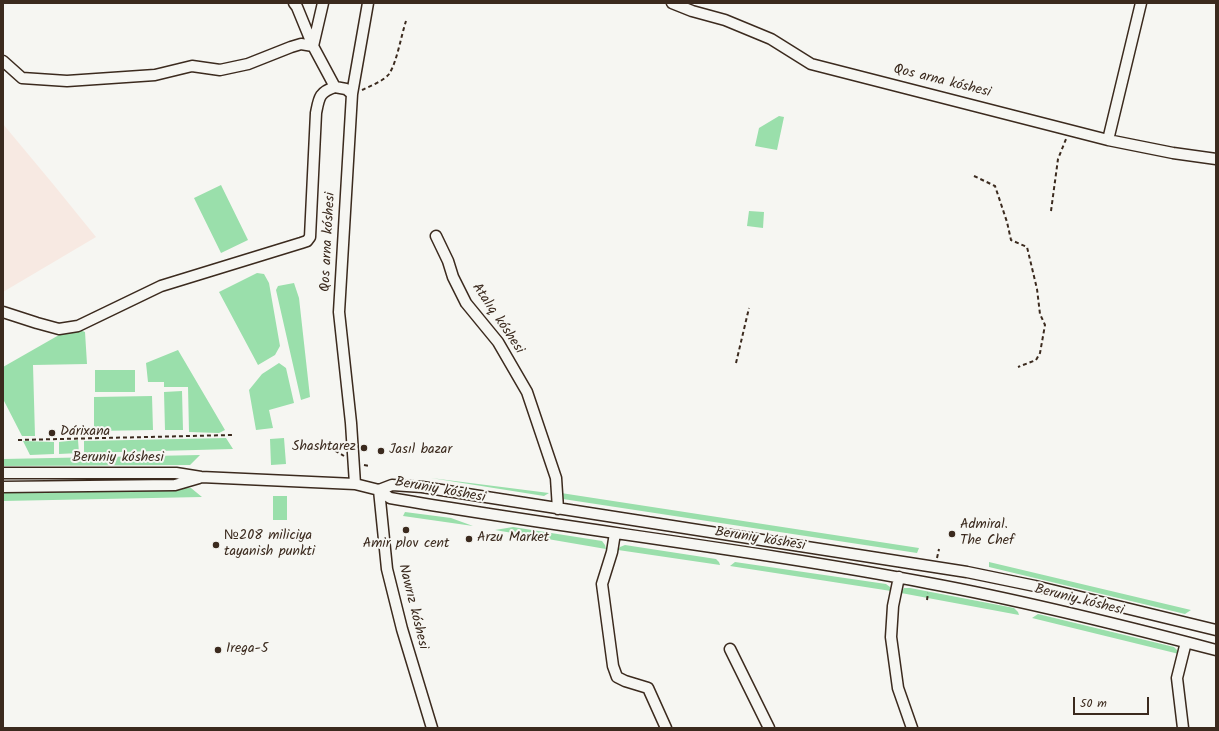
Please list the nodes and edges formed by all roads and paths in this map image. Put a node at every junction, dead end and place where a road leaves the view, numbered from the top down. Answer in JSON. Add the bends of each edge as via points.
{"nodes":[{"id":1,"x":294,"y":3,"type":"edge"},
{"id":2,"x":323,"y":3,"type":"edge"},
{"id":3,"x":368,"y":3,"type":"edge"},
{"id":4,"x":672,"y":3,"type":"edge"},
{"id":5,"x":1141,"y":3,"type":"edge"},
{"id":6,"x":406,"y":21,"type":"dead end"},
{"id":7,"x":313,"y":46,"type":"junction"},
{"id":8,"x":3,"y":61,"type":"edge"},
{"id":9,"x":335,"y":87,"type":"junction"},
{"id":10,"x":352,"y":94,"type":"junction"},
{"id":11,"x":1069,"y":130,"type":"junction"},
{"id":12,"x":1108,"y":140,"type":"junction"},
{"id":13,"x":1216,"y":159,"type":"edge"},
{"id":14,"x":974,"y":176,"type":"dead end"},
{"id":15,"x":1051,"y":211,"type":"dead end"},
{"id":16,"x":436,"y":236,"type":"dead end"},
{"id":17,"x":749,"y":308,"type":"dead end"},
{"id":18,"x":3,"y":312,"type":"edge"},
{"id":19,"x":736,"y":363,"type":"dead end"},
{"id":20,"x":1018,"y":367,"type":"dead end"},
{"id":21,"x":232,"y":434,"type":"dead end"},
{"id":22,"x":18,"y":440,"type":"dead end"},
{"id":23,"x":3,"y":473,"type":"edge"},
{"id":24,"x":201,"y":477,"type":"junction"},
{"id":25,"x":355,"y":484,"type":"junction"},
{"id":26,"x":3,"y":487,"type":"edge"},
{"id":27,"x":379,"y":490,"type":"junction"},
{"id":28,"x":558,"y":509,"type":"junction"},
{"id":29,"x":615,"y":533,"type":"junction"},
{"id":30,"x":939,"y":549,"type":"dead end"},
{"id":31,"x":937,"y":558,"type":"dead end"},
{"id":32,"x":899,"y":577,"type":"junction"},
{"id":33,"x":1035,"y":586,"type":"junction"},
{"id":34,"x":929,"y":590,"type":"dead end"},
{"id":35,"x":927,"y":600,"type":"dead end"},
{"id":36,"x":1029,"y":603,"type":"junction"},
{"id":37,"x":1216,"y":630,"type":"edge"},
{"id":38,"x":1186,"y":642,"type":"junction"},
{"id":39,"x":730,"y":649,"type":"dead end"},
{"id":40,"x":1216,"y":650,"type":"edge"},
{"id":41,"x":432,"y":728,"type":"edge"},
{"id":42,"x":666,"y":728,"type":"edge"},
{"id":43,"x":769,"y":728,"type":"edge"},
{"id":44,"x":912,"y":728,"type":"edge"},
{"id":45,"x":1183,"y":728,"type":"edge"}],
"edges":[{"from":1,"to":7,"type":"street"},
{"from":2,"to":7,"type":"street"},
{"from":3,"to":10,"type":"street","name":"Qos arna kóshesi"},
{"from":4,"to":11,"type":"street","name":"Qos arna kóshesi","via":[[725,20],[771,39],[811,64]]},
{"from":5,"to":12,"type":"street"},
{"from":6,"to":10,"type":"path","via":[[388,75],[374,85]]},
{"from":7,"to":8,"type":"street","via":[[301,44],[248,64],[220,70],[192,66],[155,75],[67,81],[22,78]]},
{"from":7,"to":9,"type":"street"},
{"from":9,"to":10,"type":"street","via":[[346,89]]},
{"from":9,"to":18,"type":"street","via":[[326,90],[319,97],[316,113],[310,236],[307,241],[161,286],[78,326],[59,329]]},
{"from":10,"to":25,"type":"street","name":"Qos arna kóshesi","via":[[339,312]]},
{"from":11,"to":12,"type":"street","name":"Qos arna kóshesi"},
{"from":11,"to":15,"type":"path","via":[[1058,159]]},
{"from":12,"to":13,"type":"street","name":"Qos arna kóshesi"},
{"from":14,"to":20,"type":"path","via":[[995,186],[1011,240],[1027,247],[1037,289],[1040,314],[1045,325],[1040,353],[1036,360]]},
{"from":16,"to":28,"type":"street","name":"Atalıq kóshesi","via":[[466,303],[498,342],[526,392],[556,478]]},
{"from":17,"to":19,"type":"path"},
{"from":21,"to":22,"type":"path"},
{"from":23,"to":24,"type":"street","name":"Beruniy kóshesi","via":[[176,473]]},
{"from":24,"to":25,"type":"street"},
{"from":24,"to":26,"type":"street","name":"Beruniy kóshesi","via":[[175,485]]},
{"from":25,"to":27,"type":"street"},
{"from":27,"to":28,"type":"street","name":"Beruniy kóshesi","via":[[392,485],[422,488]]},
{"from":27,"to":29,"type":"street","name":"Beruniy kóshesi","via":[[390,498]]},
{"from":27,"to":41,"type":"street","name":"Nawrız kóshesi","via":[[387,569]]},
{"from":28,"to":33,"type":"street","name":"Beruniy kóshesi","via":[[926,566]]},
{"from":29,"to":32,"type":"street","name":"Beruniy kóshesi"},
{"from":29,"to":42,"type":"street","via":[[602,584],[613,666],[617,676],[648,688]]},
{"from":30,"to":31,"type":"path"},
{"from":32,"to":36,"type":"street","name":"Beruniy kóshesi"},
{"from":32,"to":44,"type":"street","via":[[891,637],[898,688]]},
{"from":33,"to":36,"type":"street"},
{"from":33,"to":37,"type":"street","name":"Beruniy kóshesi"},
{"from":34,"to":35,"type":"path"},
{"from":36,"to":38,"type":"street","name":"Beruniy kóshesi"},
{"from":38,"to":40,"type":"street","name":"Beruniy kóshesi"},
{"from":38,"to":45,"type":"street","via":[[1177,678]]},
{"from":39,"to":43,"type":"street"}]}
